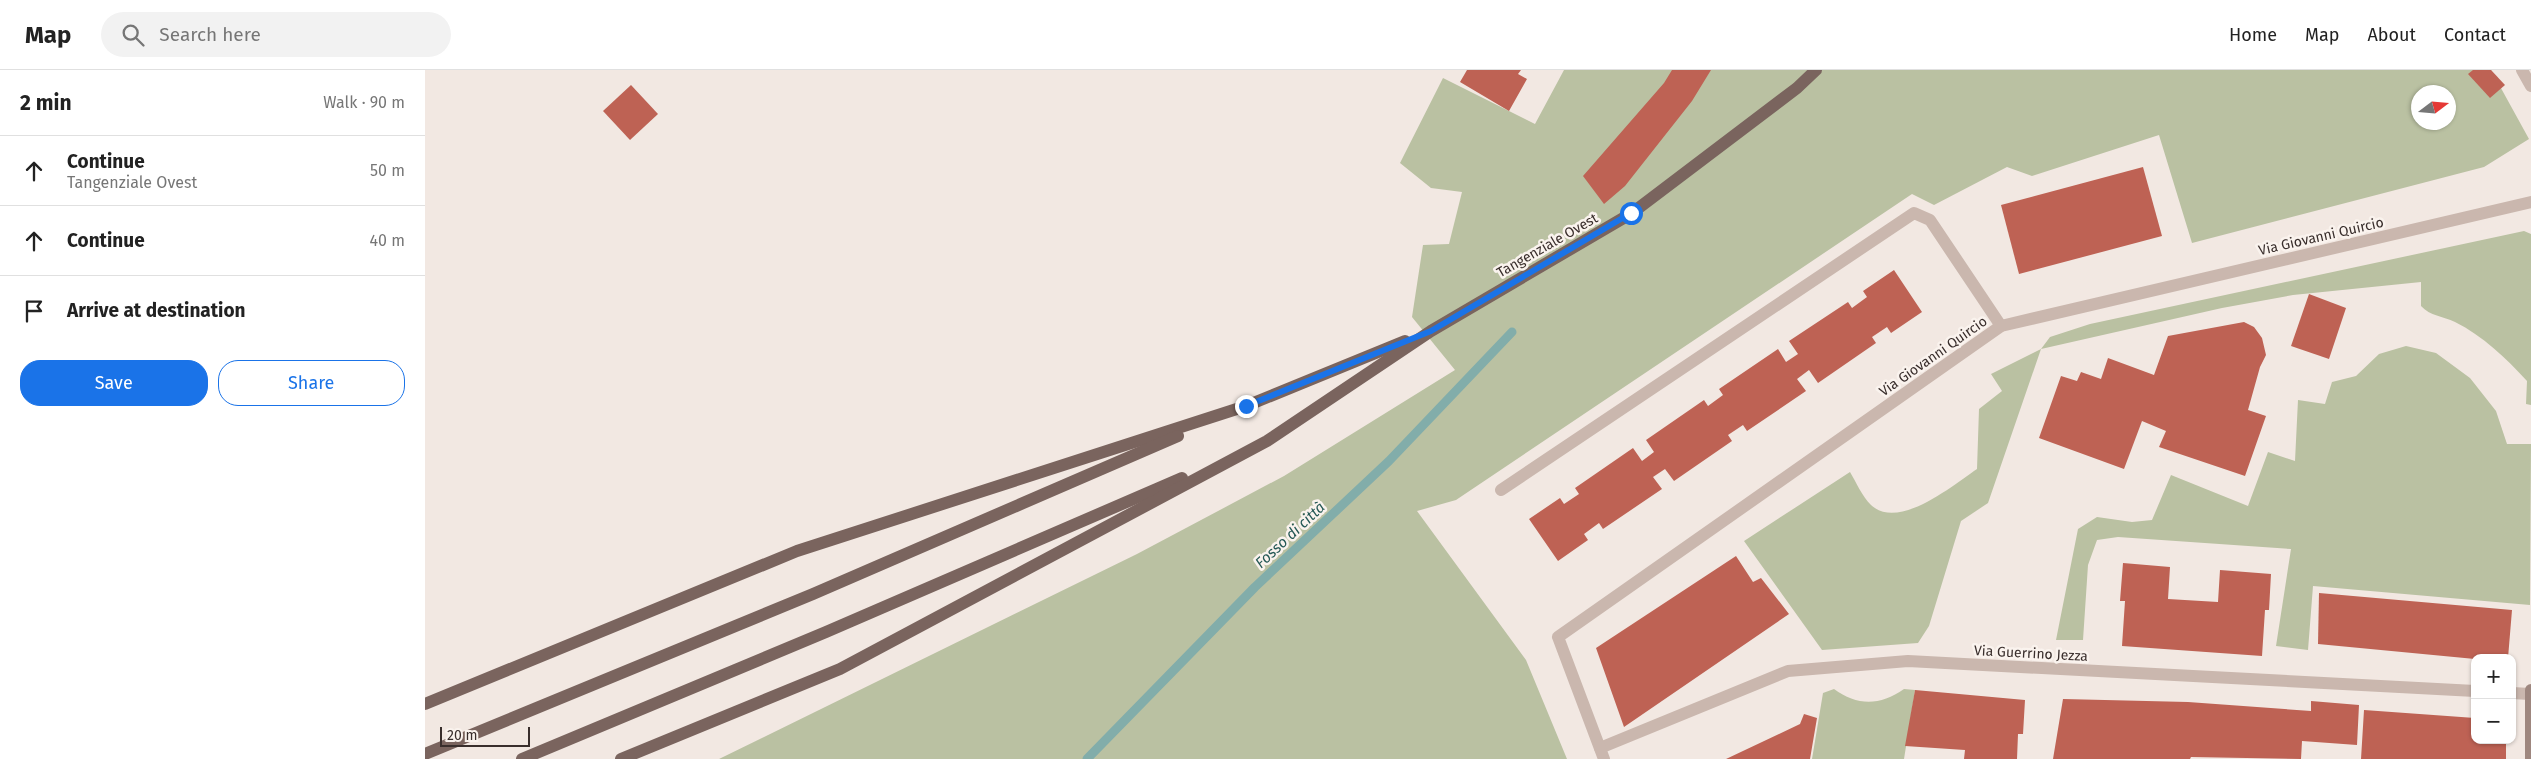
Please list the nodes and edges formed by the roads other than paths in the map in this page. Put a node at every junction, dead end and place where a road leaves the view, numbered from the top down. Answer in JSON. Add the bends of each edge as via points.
{"nodes":[{"id":1,"x":1817,"y":70,"type":"edge"},
{"id":2,"x":2522,"y":70,"type":"edge"},
{"id":3,"x":2531,"y":86,"type":"edge"},
{"id":4,"x":2531,"y":202,"type":"edge"},
{"id":5,"x":2001,"y":326,"type":"junction"},
{"id":6,"x":1431,"y":331,"type":"junction"},
{"id":7,"x":1246,"y":406,"type":"junction"},
{"id":8,"x":1267,"y":441,"type":"junction"},
{"id":9,"x":1501,"y":490,"type":"dead end"},
{"id":10,"x":2471,"y":691,"type":"edge"},
{"id":11,"x":2531,"y":692,"type":"edge"},
{"id":12,"x":2516,"y":693,"type":"edge"},
{"id":13,"x":425,"y":704,"type":"edge"},
{"id":14,"x":1602,"y":753,"type":"edge"},
{"id":15,"x":425,"y":754,"type":"edge"},
{"id":16,"x":522,"y":759,"type":"edge"},
{"id":17,"x":621,"y":759,"type":"edge"},
{"id":18,"x":2531,"y":759,"type":"edge"}],
"edges":[{"from":1,"to":6,"type":"main road","name":"Tangenziale Ovest","via":[[1631,213]]},
{"from":2,"to":3,"type":"street"},
{"from":4,"to":5,"type":"street","name":"Via Giovanni Quircio"},
{"from":5,"to":9,"type":"street","via":[[1930,220],[1914,213]]},
{"from":5,"to":14,"type":"street","name":"Via Giovanni Quircio","via":[[1558,637]]},
{"from":6,"to":7,"type":"main road"},
{"from":6,"to":8,"type":"main road"},
{"from":7,"to":13,"type":"main road","via":[[797,551]]},
{"from":7,"to":15,"type":"main road","via":[[813,594]]},
{"from":8,"to":16,"type":"main road","via":[[826,632]]},
{"from":8,"to":17,"type":"main road","via":[[839,669]]},
{"from":10,"to":14,"type":"street","name":"Via Guerrino Jezza","via":[[1908,662],[1788,671]]},
{"from":11,"to":12,"type":"street"},
{"from":11,"to":18,"type":"street"}]}
